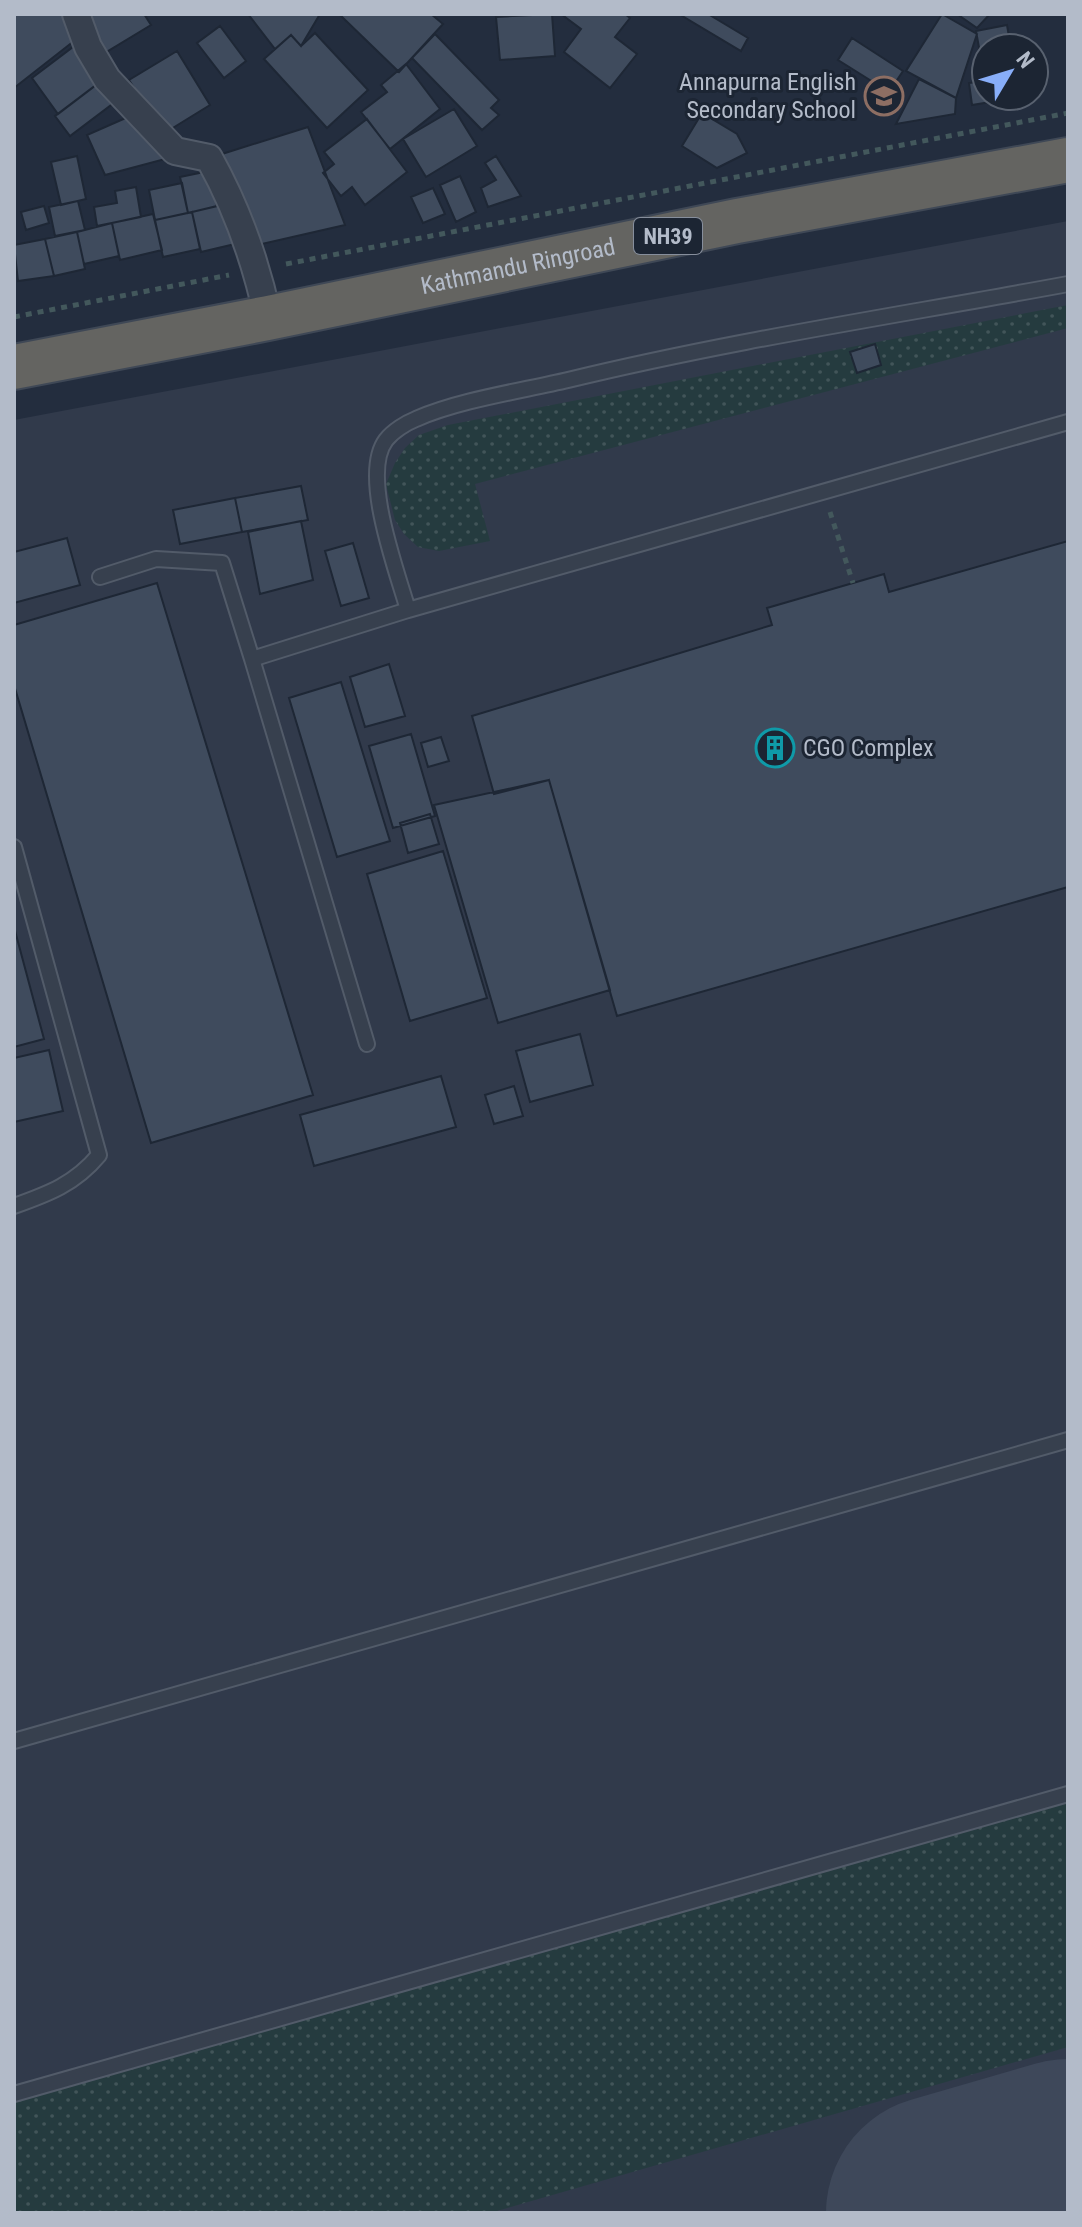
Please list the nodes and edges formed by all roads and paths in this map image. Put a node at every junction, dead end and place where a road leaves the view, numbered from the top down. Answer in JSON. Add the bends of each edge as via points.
{"nodes":[{"id":1,"x":76,"y":14,"type":"edge"},
{"id":2,"x":1068,"y":113,"type":"edge"},
{"id":3,"x":1068,"y":160,"type":"edge"},
{"id":4,"x":258,"y":269,"type":"junction"},
{"id":5,"x":1068,"y":284,"type":"edge"},
{"id":6,"x":14,"y":317,"type":"edge"},
{"id":7,"x":268,"y":318,"type":"junction"},
{"id":8,"x":14,"y":367,"type":"edge"},
{"id":9,"x":1068,"y":422,"type":"edge"},
{"id":10,"x":823,"y":492,"type":"junction"},
{"id":11,"x":100,"y":577,"type":"dead end"},
{"id":12,"x":853,"y":583,"type":"dead end"},
{"id":13,"x":408,"y":610,"type":"junction"},
{"id":14,"x":252,"y":659,"type":"junction"},
{"id":15,"x":14,"y":847,"type":"edge"},
{"id":16,"x":367,"y":1044,"type":"dead end"},
{"id":17,"x":14,"y":1206,"type":"edge"},
{"id":18,"x":1068,"y":1440,"type":"edge"},
{"id":19,"x":14,"y":1741,"type":"edge"},
{"id":20,"x":1068,"y":1794,"type":"edge"},
{"id":21,"x":14,"y":2094,"type":"edge"}],
"edges":[{"from":1,"to":4,"type":"street","via":[[107,79],[175,151],[209,158]]},
{"from":2,"to":4,"type":"path"},
{"from":3,"to":7,"type":"highway","name":"Kathmandu Ringroad","number":"NH39","via":[[737,221]]},
{"from":4,"to":6,"type":"path"},
{"from":4,"to":7,"type":"street"},
{"from":5,"to":13,"type":"lane","via":[[638,363],[417,418],[385,441],[377,472],[382,523]]},
{"from":7,"to":8,"type":"highway","name":"Kathmandu Ringroad","number":"NH39"},
{"from":9,"to":10,"type":"lane"},
{"from":10,"to":12,"type":"path"},
{"from":10,"to":13,"type":"lane"},
{"from":11,"to":14,"type":"lane","via":[[156,559],[222,563]]},
{"from":13,"to":14,"type":"lane"},
{"from":14,"to":16,"type":"lane"},
{"from":15,"to":17,"type":"lane","via":[[99,1155],[61,1189]]},
{"from":18,"to":19,"type":"lane"},
{"from":20,"to":21,"type":"lane"}]}
